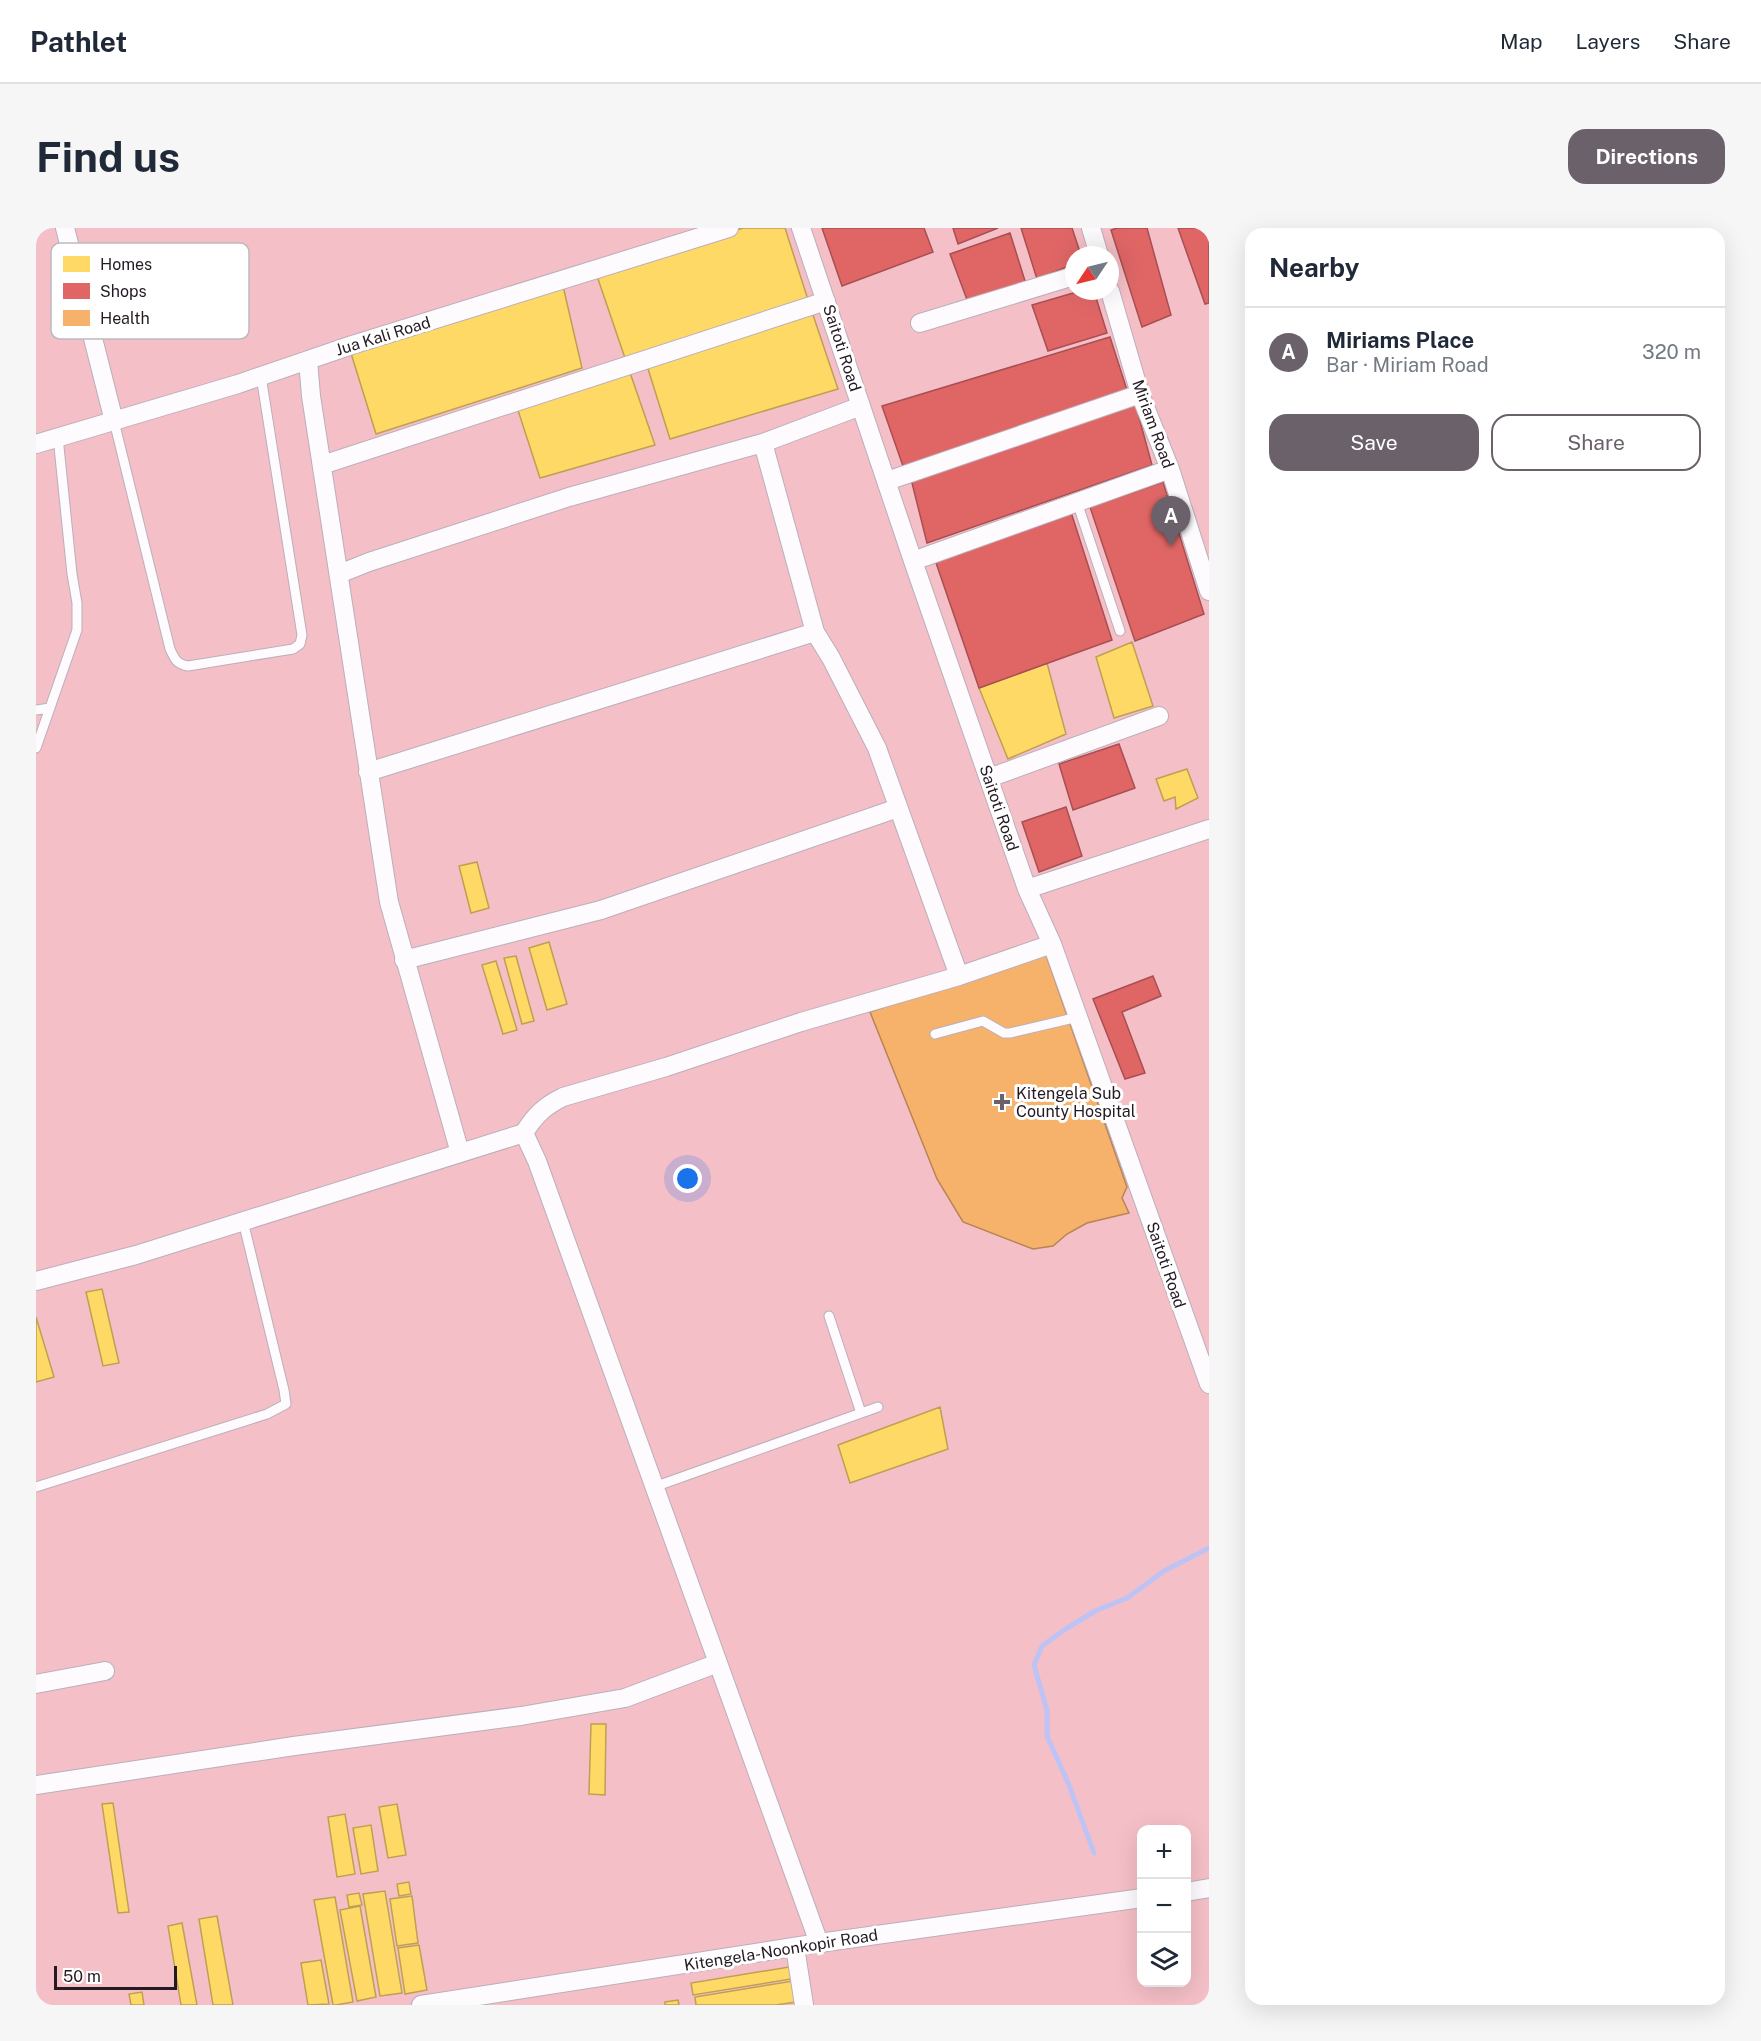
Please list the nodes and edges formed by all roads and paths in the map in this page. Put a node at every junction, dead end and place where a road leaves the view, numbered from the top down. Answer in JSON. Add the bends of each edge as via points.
{"nodes":[{"id":1,"x":65,"y":228,"type":"edge"},
{"id":2,"x":729,"y":228,"type":"edge"},
{"id":3,"x":801,"y":228,"type":"edge"},
{"id":4,"x":1092,"y":228,"type":"edge"},
{"id":5,"x":69,"y":243,"type":"edge"},
{"id":6,"x":1097,"y":246,"type":"edge"},
{"id":7,"x":1065,"y":279,"type":"edge"},
{"id":8,"x":1113,"y":300,"type":"edge"},
{"id":9,"x":826,"y":301,"type":"junction"},
{"id":10,"x":920,"y":323,"type":"dead end"},
{"id":11,"x":93,"y":339,"type":"edge"},
{"id":12,"x":308,"y":360,"type":"junction"},
{"id":13,"x":261,"y":376,"type":"junction"},
{"id":14,"x":1140,"y":394,"type":"junction"},
{"id":15,"x":861,"y":406,"type":"junction"},
{"id":16,"x":114,"y":421,"type":"junction"},
{"id":17,"x":58,"y":438,"type":"junction"},
{"id":18,"x":763,"y":443,"type":"junction"},
{"id":19,"x":36,"y":444,"type":"edge"},
{"id":20,"x":322,"y":465,"type":"junction"},
{"id":21,"x":1170,"y":470,"type":"junction"},
{"id":22,"x":886,"y":481,"type":"junction"},
{"id":23,"x":1077,"y":502,"type":"junction"},
{"id":24,"x":913,"y":561,"type":"junction"},
{"id":25,"x":1205,"y":566,"type":"edge"},
{"id":26,"x":339,"y":574,"type":"junction"},
{"id":27,"x":1209,"y":591,"type":"edge"},
{"id":28,"x":1120,"y":631,"type":"dead end"},
{"id":29,"x":815,"y":632,"type":"junction"},
{"id":30,"x":50,"y":708,"type":"junction"},
{"id":31,"x":36,"y":710,"type":"edge"},
{"id":32,"x":1159,"y":716,"type":"dead end"},
{"id":33,"x":36,"y":748,"type":"edge"},
{"id":34,"x":368,"y":772,"type":"junction"},
{"id":35,"x":989,"y":778,"type":"junction"},
{"id":36,"x":898,"y":808,"type":"junction"},
{"id":37,"x":1209,"y":829,"type":"edge"},
{"id":38,"x":1027,"y":889,"type":"junction"},
{"id":39,"x":1052,"y":944,"type":"junction"},
{"id":40,"x":404,"y":960,"type":"junction"},
{"id":41,"x":958,"y":975,"type":"junction"},
{"id":42,"x":1078,"y":1017,"type":"junction"},
{"id":43,"x":935,"y":1034,"type":"dead end"},
{"id":44,"x":525,"y":1133,"type":"junction"},
{"id":45,"x":460,"y":1153,"type":"junction"},
{"id":46,"x":243,"y":1221,"type":"junction"},
{"id":47,"x":36,"y":1281,"type":"edge"},
{"id":48,"x":829,"y":1316,"type":"dead end"},
{"id":49,"x":1203,"y":1346,"type":"edge"},
{"id":50,"x":1209,"y":1384,"type":"edge"},
{"id":51,"x":878,"y":1407,"type":"dead end"},
{"id":52,"x":861,"y":1413,"type":"junction"},
{"id":53,"x":36,"y":1487,"type":"edge"},
{"id":54,"x":654,"y":1487,"type":"junction"},
{"id":55,"x":718,"y":1663,"type":"junction"},
{"id":56,"x":105,"y":1671,"type":"dead end"},
{"id":57,"x":36,"y":1684,"type":"edge"},
{"id":58,"x":36,"y":1785,"type":"edge"},
{"id":59,"x":1209,"y":1888,"type":"edge"},
{"id":60,"x":1191,"y":1891,"type":"edge"},
{"id":61,"x":1137,"y":1899,"type":"edge"},
{"id":62,"x":819,"y":1943,"type":"junction"},
{"id":63,"x":795,"y":1947,"type":"junction"},
{"id":64,"x":421,"y":2005,"type":"edge"},
{"id":65,"x":804,"y":2005,"type":"edge"}],
"edges":[{"from":1,"to":5,"type":"street"},
{"from":2,"to":12,"type":"street","name":"Jua Kali Road"},
{"from":3,"to":9,"type":"street","name":"Saitoti Road"},
{"from":4,"to":6,"type":"street"},
{"from":7,"to":10,"type":"street"},
{"from":8,"to":14,"type":"street","name":"Miriam Road"},
{"from":9,"to":15,"type":"street","name":"Saitoti Road"},
{"from":9,"to":20,"type":"street"},
{"from":11,"to":16,"type":"street"},
{"from":12,"to":13,"type":"street","name":"Jua Kali Road"},
{"from":12,"to":20,"type":"street"},
{"from":13,"to":16,"type":"street","name":"Jua Kali Road"},
{"from":13,"to":16,"type":"lane","via":[[302,635],[300,644],[293,649],[188,666],[174,659]]},
{"from":14,"to":21,"type":"street","name":"Miriam Road"},
{"from":14,"to":22,"type":"street"},
{"from":15,"to":18,"type":"street"},
{"from":15,"to":22,"type":"street","name":"Saitoti Road"},
{"from":16,"to":17,"type":"street","name":"Jua Kali Road"},
{"from":17,"to":19,"type":"street","name":"Jua Kali Road"},
{"from":17,"to":30,"type":"lane","via":[[77,630]]},
{"from":18,"to":26,"type":"street","via":[[569,497]]},
{"from":18,"to":29,"type":"street"},
{"from":20,"to":26,"type":"street"},
{"from":21,"to":23,"type":"street"},
{"from":21,"to":25,"type":"street","name":"Miriam Road"},
{"from":22,"to":24,"type":"street","name":"Saitoti Road"},
{"from":23,"to":24,"type":"street"},
{"from":23,"to":28,"type":"lane"},
{"from":24,"to":35,"type":"street","name":"Saitoti Road"},
{"from":25,"to":27,"type":"street","name":"Miriam Road"},
{"from":26,"to":34,"type":"street"},
{"from":29,"to":34,"type":"street"},
{"from":29,"to":36,"type":"street","via":[[877,748]]},
{"from":30,"to":31,"type":"lane"},
{"from":30,"to":33,"type":"lane"},
{"from":32,"to":35,"type":"street"},
{"from":34,"to":40,"type":"street","via":[[389,902]]},
{"from":35,"to":38,"type":"street","name":"Saitoti Road"},
{"from":36,"to":40,"type":"street","via":[[601,910]]},
{"from":36,"to":41,"type":"street"},
{"from":37,"to":38,"type":"street"},
{"from":38,"to":39,"type":"street","name":"Saitoti Road"},
{"from":39,"to":41,"type":"street"},
{"from":39,"to":42,"type":"street","name":"Saitoti Road"},
{"from":40,"to":45,"type":"street"},
{"from":41,"to":44,"type":"street","via":[[563,1097],[534,1117]]},
{"from":42,"to":43,"type":"lane","via":[[1010,1033],[983,1021]]},
{"from":42,"to":49,"type":"street","name":"Saitoti Road"},
{"from":44,"to":45,"type":"street"},
{"from":44,"to":54,"type":"street"},
{"from":45,"to":46,"type":"street"},
{"from":46,"to":47,"type":"street"},
{"from":46,"to":53,"type":"lane","via":[[286,1404],[267,1414]]},
{"from":48,"to":52,"type":"lane"},
{"from":49,"to":50,"type":"street","name":"Saitoti Road"},
{"from":51,"to":52,"type":"lane"},
{"from":52,"to":54,"type":"lane"},
{"from":54,"to":55,"type":"street"},
{"from":55,"to":58,"type":"street","via":[[625,1698]]},
{"from":55,"to":62,"type":"street"},
{"from":56,"to":57,"type":"street"},
{"from":59,"to":60,"type":"street"},
{"from":61,"to":62,"type":"street","name":"Kitengela-Noonkopir Road"},
{"from":62,"to":63,"type":"street","name":"Kitengela-Noonkopir Road"},
{"from":63,"to":64,"type":"street","name":"Kitengela-Noonkopir Road"},
{"from":63,"to":65,"type":"street"}]}
